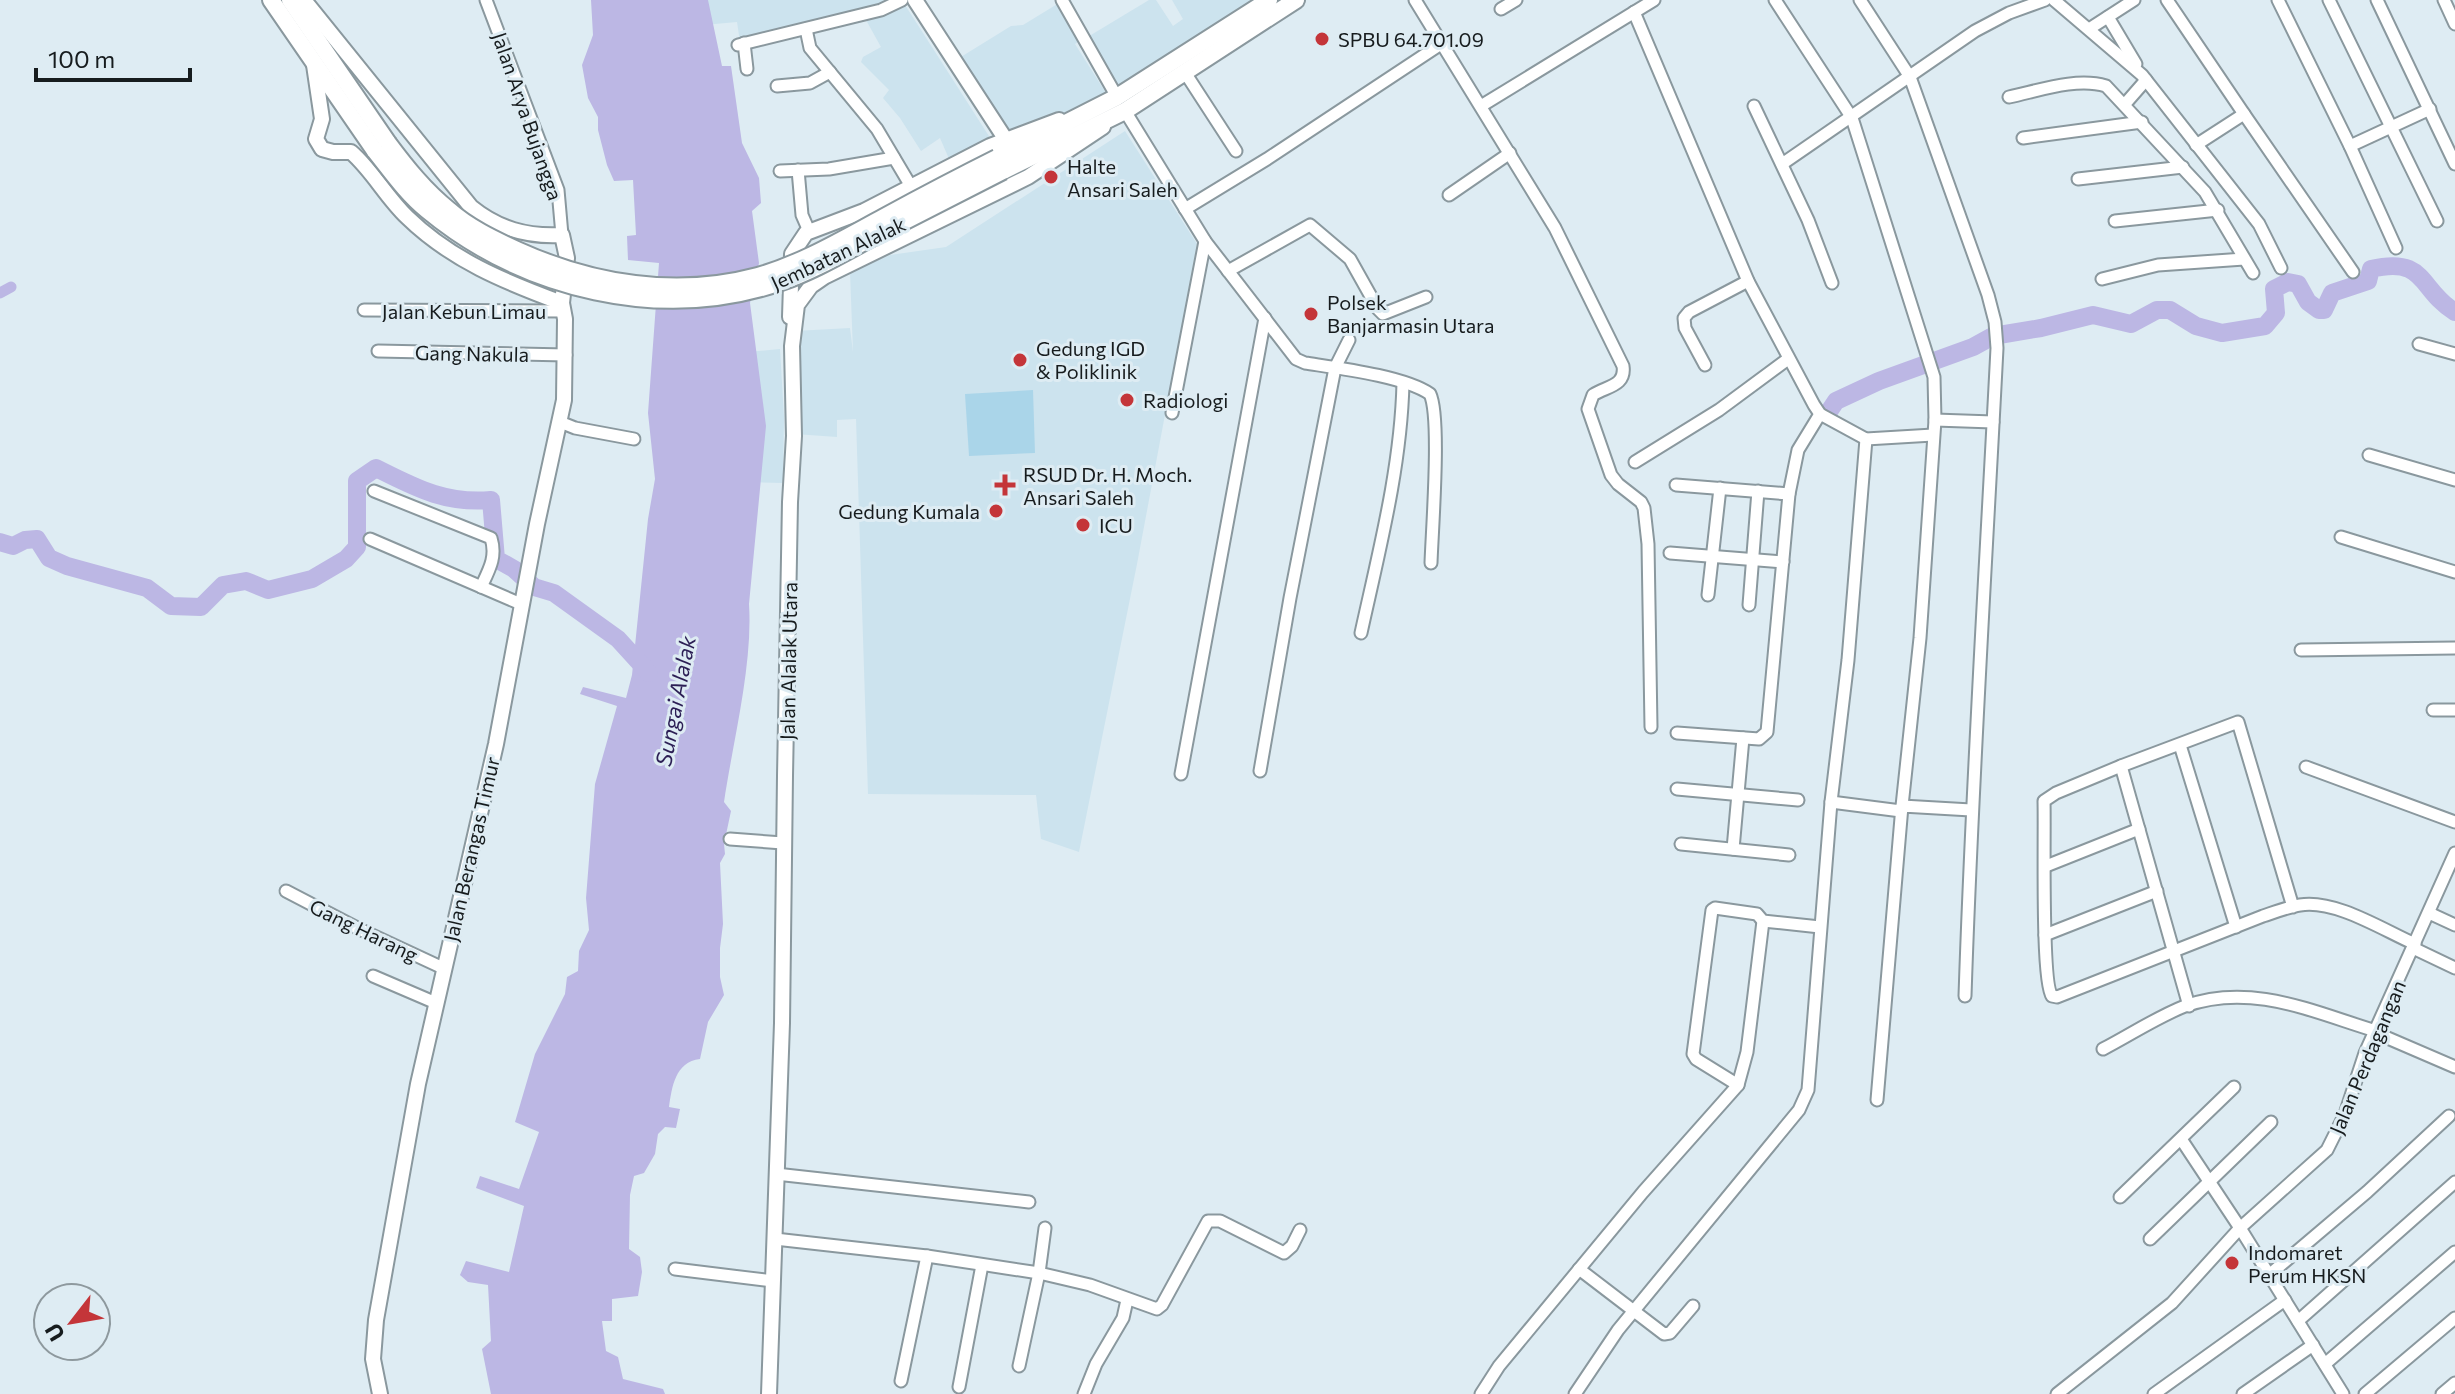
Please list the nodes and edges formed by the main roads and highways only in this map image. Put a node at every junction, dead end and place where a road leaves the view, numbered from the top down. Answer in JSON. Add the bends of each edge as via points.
{"nodes":[{"id":1,"x":271,"y":0,"type":"edge"},
{"id":2,"x":290,"y":0,"type":"edge"},
{"id":3,"x":304,"y":0,"type":"edge"},
{"id":4,"x":915,"y":0,"type":"edge"},
{"id":5,"x":1269,"y":0,"type":"edge"},
{"id":6,"x":1296,"y":0,"type":"edge"},
{"id":7,"x":314,"y":65,"type":"junction"},
{"id":8,"x":1117,"y":106,"type":"junction"},
{"id":9,"x":1006,"y":140,"type":"junction"},
{"id":10,"x":382,"y":147,"type":"junction"},
{"id":11,"x":796,"y":292,"type":"junction"},
{"id":12,"x":563,"y":307,"type":"junction"},
{"id":13,"x":380,"y":1394,"type":"edge"},
{"id":14,"x":769,"y":1394,"type":"edge"}],
"edges":[{"from":1,"to":7,"type":"highway"},
{"from":2,"to":10,"type":"highway"},
{"from":3,"to":12,"type":"main road","name":"Jalan Berangas Timur","via":[[471,207],[511,231],[562,235],[567,258]]},
{"from":4,"to":9,"type":"main road"},
{"from":5,"to":8,"type":"highway"},
{"from":6,"to":8,"type":"highway","via":[[1184,71]]},
{"from":7,"to":10,"type":"highway"},
{"from":7,"to":12,"type":"main road","via":[[322,119],[316,139],[322,149],[351,152],[360,159],[400,210],[448,251]]},
{"from":8,"to":9,"type":"main road"},
{"from":8,"to":10,"type":"highway","name":"Jembatan Alalak","bridge":true,"via":[[784,281],[717,298],[619,297],[567,284],[471,241],[425,209]]},
{"from":8,"to":11,"type":"main road","via":[[1084,141],[1028,177]]},
{"from":9,"to":11,"type":"main road","name":"Jalan Alalak Utara","via":[[864,211],[809,231],[792,254]]},
{"from":11,"to":14,"type":"main road","name":"Jalan Alalak Utara"},
{"from":12,"to":13,"type":"main road","name":"Jalan Berangas Timur","via":[[564,400],[496,744],[418,1084],[376,1320],[373,1359]]}]}
